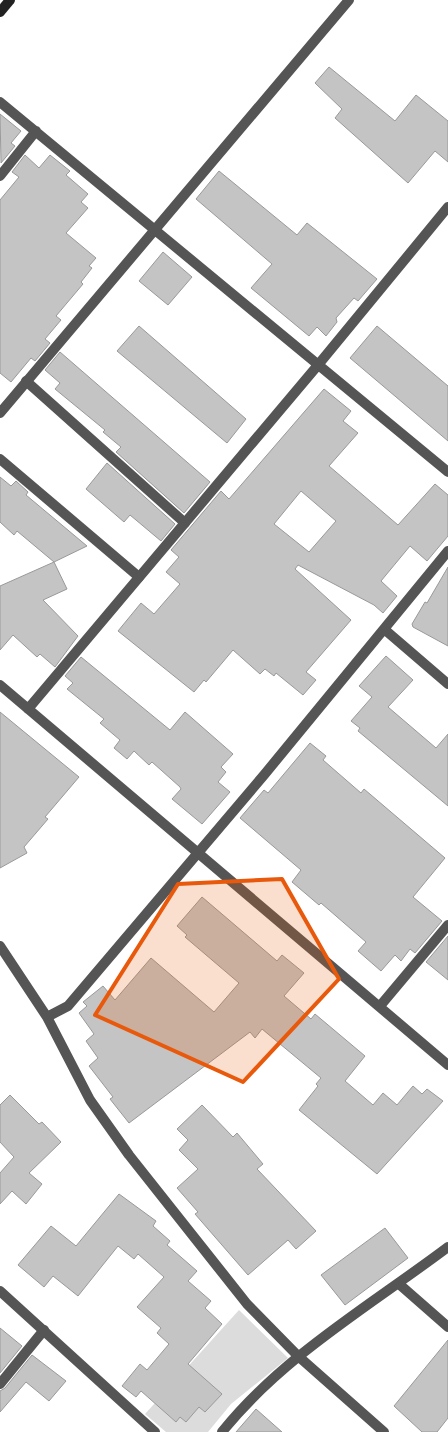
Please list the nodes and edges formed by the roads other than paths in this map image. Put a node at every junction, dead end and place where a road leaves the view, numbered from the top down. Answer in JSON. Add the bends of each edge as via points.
{"nodes":[{"id":1,"x":10,"y":0,"type":"edge"},
{"id":2,"x":349,"y":0,"type":"edge"},
{"id":3,"x":0,"y":12,"type":"edge"},
{"id":4,"x":0,"y":102,"type":"edge"},
{"id":5,"x":36,"y":131,"type":"junction"},
{"id":6,"x":0,"y":176,"type":"edge"},
{"id":7,"x":448,"y":207,"type":"edge"},
{"id":8,"x":155,"y":228,"type":"junction"},
{"id":9,"x":318,"y":365,"type":"junction"},
{"id":10,"x":26,"y":381,"type":"junction"},
{"id":11,"x":0,"y":412,"type":"edge"},
{"id":12,"x":0,"y":459,"type":"edge"},
{"id":13,"x":448,"y":472,"type":"edge"},
{"id":14,"x":185,"y":523,"type":"junction"},
{"id":15,"x":448,"y":551,"type":"edge"},
{"id":16,"x":139,"y":577,"type":"junction"},
{"id":17,"x":384,"y":629,"type":"junction"},
{"id":18,"x":448,"y":684,"type":"edge"},
{"id":19,"x":0,"y":686,"type":"edge"},
{"id":20,"x":28,"y":709,"type":"junction"},
{"id":21,"x":196,"y":853,"type":"junction"},
{"id":22,"x":448,"y":924,"type":"edge"},
{"id":23,"x":0,"y":946,"type":"edge"},
{"id":24,"x":380,"y":1006,"type":"junction"},
{"id":25,"x":47,"y":1017,"type":"junction"},
{"id":26,"x":448,"y":1065,"type":"edge"},
{"id":27,"x":448,"y":1247,"type":"edge"},
{"id":28,"x":399,"y":1284,"type":"junction"},
{"id":29,"x":0,"y":1291,"type":"edge"},
{"id":30,"x":448,"y":1327,"type":"edge"},
{"id":31,"x":44,"y":1330,"type":"junction"},
{"id":32,"x":298,"y":1356,"type":"junction"},
{"id":33,"x":0,"y":1384,"type":"edge"},
{"id":34,"x":155,"y":1432,"type":"edge"},
{"id":35,"x":222,"y":1432,"type":"edge"},
{"id":36,"x":384,"y":1432,"type":"edge"}],
"edges":[{"from":1,"to":3,"type":"main road"},
{"from":2,"to":8,"type":"street"},
{"from":4,"to":5,"type":"street"},
{"from":5,"to":6,"type":"street"},
{"from":5,"to":8,"type":"street"},
{"from":7,"to":9,"type":"street"},
{"from":8,"to":9,"type":"street"},
{"from":8,"to":10,"type":"street"},
{"from":9,"to":13,"type":"street"},
{"from":9,"to":14,"type":"street"},
{"from":10,"to":11,"type":"street"},
{"from":10,"to":14,"type":"street"},
{"from":12,"to":16,"type":"street"},
{"from":14,"to":16,"type":"street"},
{"from":15,"to":17,"type":"street"},
{"from":16,"to":20,"type":"street"},
{"from":17,"to":18,"type":"street"},
{"from":17,"to":21,"type":"street"},
{"from":19,"to":20,"type":"street"},
{"from":20,"to":21,"type":"street"},
{"from":21,"to":24,"type":"street"},
{"from":21,"to":25,"type":"street","via":[[68,1006]]},
{"from":22,"to":24,"type":"street"},
{"from":23,"to":25,"type":"street"},
{"from":24,"to":26,"type":"street"},
{"from":25,"to":32,"type":"street","via":[[90,1100],[129,1155],[246,1304]]},
{"from":27,"to":28,"type":"street"},
{"from":28,"to":30,"type":"street"},
{"from":28,"to":32,"type":"street"},
{"from":29,"to":31,"type":"street"},
{"from":31,"to":33,"type":"street"},
{"from":31,"to":34,"type":"street"},
{"from":32,"to":35,"type":"street","via":[[244,1404]]},
{"from":32,"to":36,"type":"street"}]}
